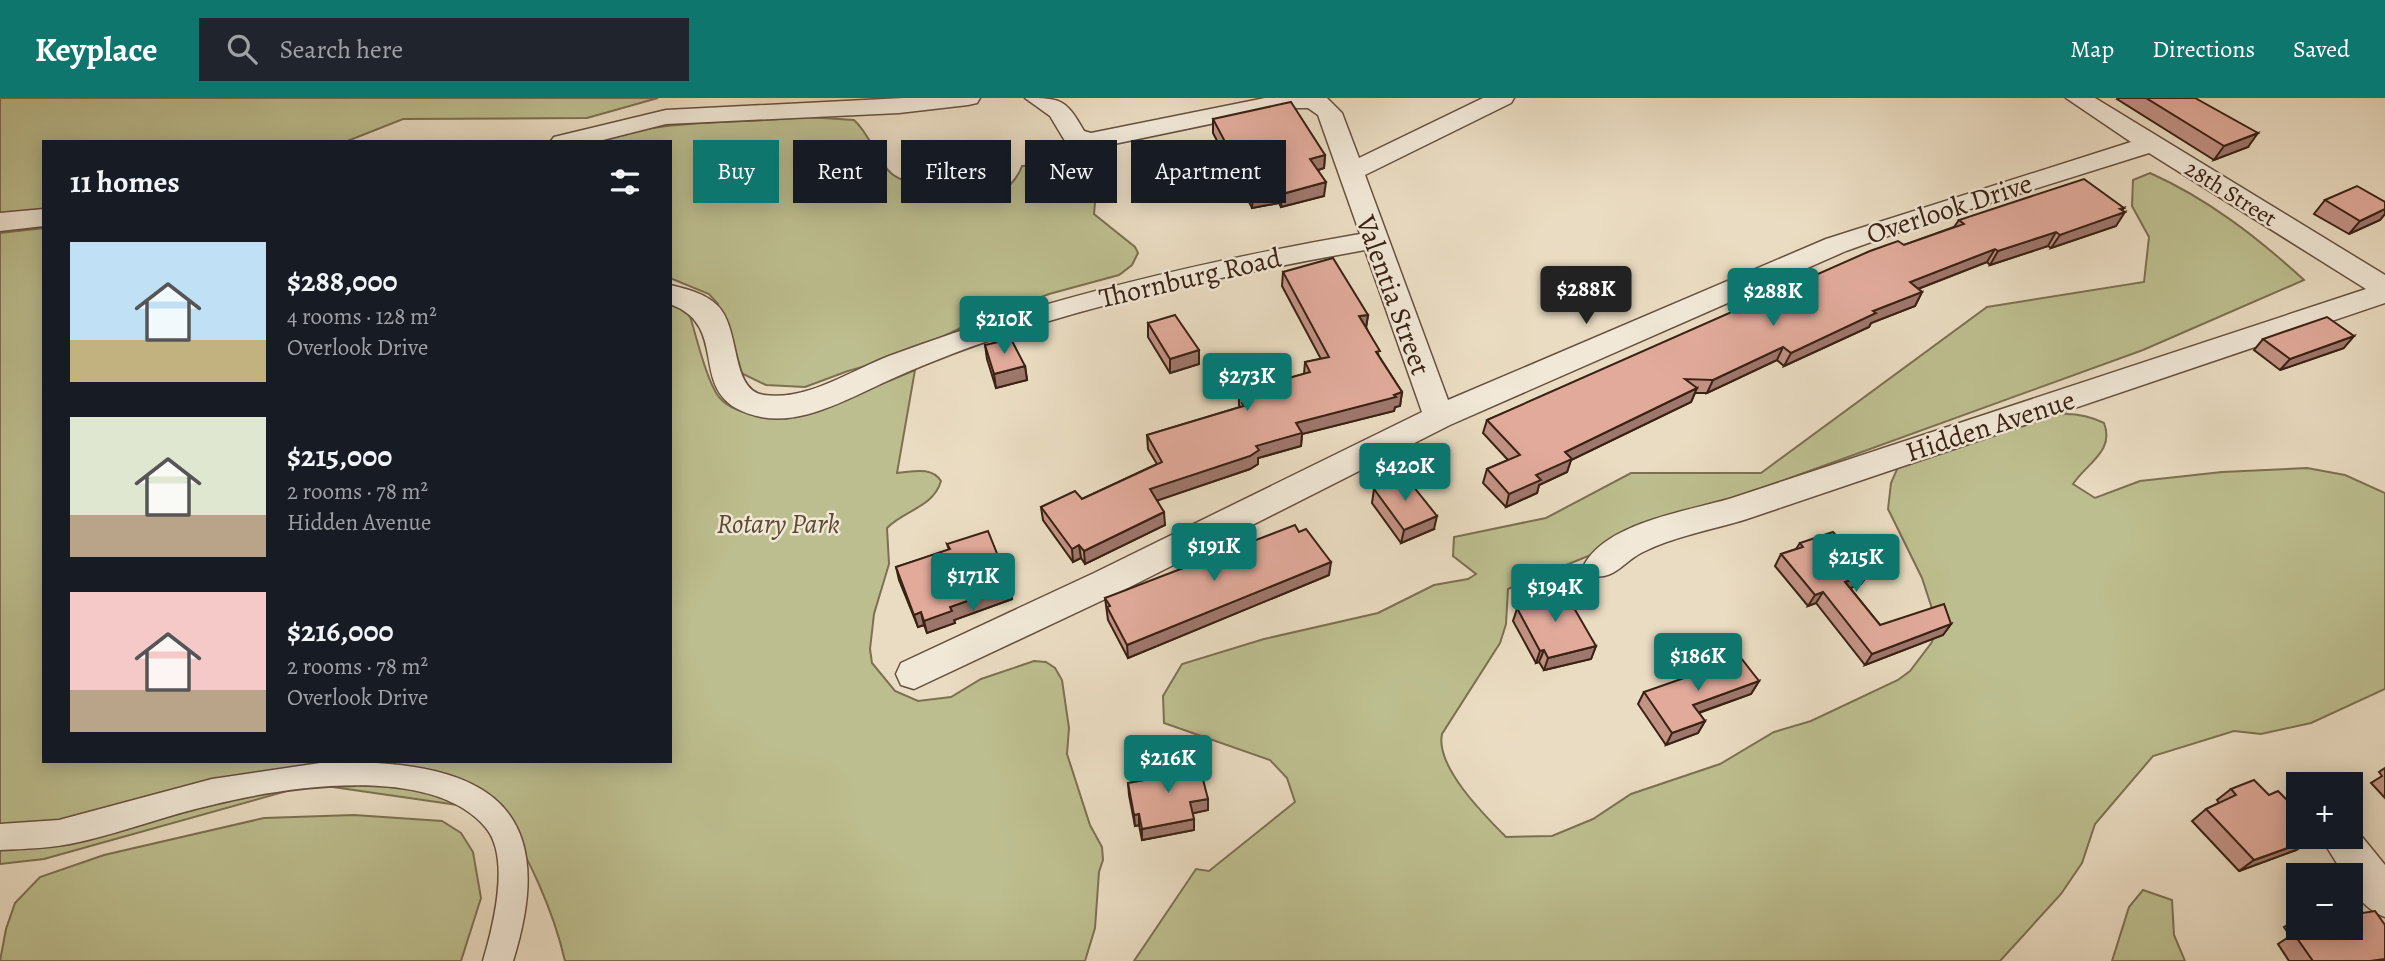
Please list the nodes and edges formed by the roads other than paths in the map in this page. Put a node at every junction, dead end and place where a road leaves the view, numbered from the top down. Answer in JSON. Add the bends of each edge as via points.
{"nodes":[{"id":1,"x":968,"y":98,"type":"edge"},
{"id":2,"x":1037,"y":98,"type":"edge"},
{"id":3,"x":1502,"y":98,"type":"edge"},
{"id":4,"x":2078,"y":98,"type":"edge"},
{"id":5,"x":571,"y":140,"type":"edge"},
{"id":6,"x":2151,"y":144,"type":"junction"},
{"id":7,"x":1350,"y":173,"type":"junction"},
{"id":8,"x":42,"y":217,"type":"edge"},
{"id":9,"x":0,"y":222,"type":"edge"},
{"id":10,"x":1375,"y":240,"type":"junction"},
{"id":11,"x":2385,"y":290,"type":"edge"},
{"id":12,"x":672,"y":295,"type":"edge"},
{"id":13,"x":1438,"y":417,"type":"junction"},
{"id":14,"x":1601,"y":565,"type":"dead end"},
{"id":15,"x":914,"y":674,"type":"dead end"},
{"id":16,"x":0,"y":837,"type":"edge"},
{"id":17,"x":2349,"y":849,"type":"edge"},
{"id":18,"x":2385,"y":898,"type":"edge"},
{"id":19,"x":498,"y":961,"type":"edge"}],
"edges":[{"from":1,"to":5,"type":"street","via":[[899,106],[666,117]]},
{"from":2,"to":7,"type":"street","name":"Valentia Street","via":[[1060,111],[1074,136],[1090,141],[1287,101],[1314,101],[1330,113]]},
{"from":3,"to":7,"type":"street"},
{"from":4,"to":6,"type":"street","name":"28th Street"},
{"from":6,"to":11,"type":"street","name":"28th Street"},
{"from":6,"to":13,"type":"street","name":"Overlook Drive","via":[[1853,238]]},
{"from":7,"to":10,"type":"street","name":"Valentia Street"},
{"from":8,"to":9,"type":"street"},
{"from":10,"to":12,"type":"street","name":"Thornburg Road","via":[[1208,270],[1118,292],[938,348],[783,406],[747,402],[732,389],[723,372],[713,319],[699,305]]},
{"from":10,"to":13,"type":"street","name":"Valentia Street"},
{"from":11,"to":14,"type":"street","name":"Hidden Avenue","via":[[1640,539],[1620,547]]},
{"from":13,"to":15,"type":"street","name":"Overlook Drive"},
{"from":16,"to":19,"type":"street","via":[[57,833],[232,788],[309,776],[420,778],[463,789],[486,804],[508,832],[516,861],[514,896]]},
{"from":17,"to":18,"type":"street"}]}
